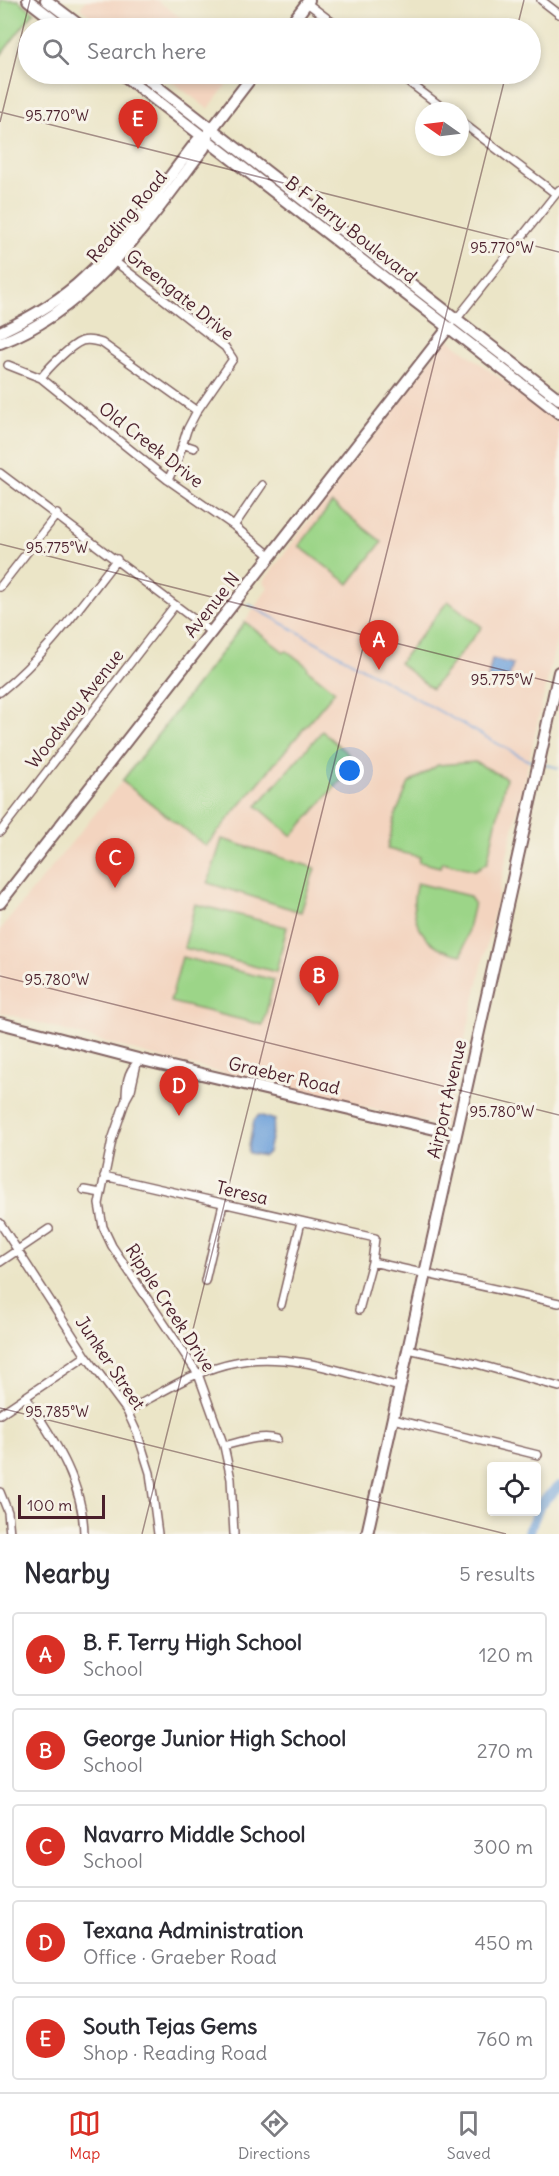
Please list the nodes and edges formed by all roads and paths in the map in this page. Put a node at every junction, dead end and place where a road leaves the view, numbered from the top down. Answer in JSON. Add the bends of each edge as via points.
{"nodes":[{"id":1,"x":28,"y":0,"type":"edge"},
{"id":2,"x":46,"y":0,"type":"edge"},
{"id":3,"x":541,"y":0,"type":"edge"},
{"id":4,"x":308,"y":2,"type":"edge"},
{"id":5,"x":559,"y":14,"type":"edge"},
{"id":6,"x":51,"y":18,"type":"edge"},
{"id":7,"x":70,"y":18,"type":"edge"},
{"id":8,"x":296,"y":18,"type":"edge"},
{"id":9,"x":328,"y":18,"type":"edge"},
{"id":10,"x":135,"y":84,"type":"edge"},
{"id":11,"x":154,"y":84,"type":"edge"},
{"id":12,"x":246,"y":84,"type":"edge"},
{"id":13,"x":411,"y":84,"type":"edge"},
{"id":14,"x":435,"y":102,"type":"edge"},
{"id":15,"x":469,"y":128,"type":"edge"},
{"id":16,"x":212,"y":129,"type":"junction"},
{"id":17,"x":204,"y":138,"type":"junction"},
{"id":18,"x":557,"y":192,"type":"edge"},
{"id":19,"x":111,"y":259,"type":"junction"},
{"id":20,"x":453,"y":323,"type":"junction"},
{"id":21,"x":0,"y":332,"type":"edge"},
{"id":22,"x":0,"y":343,"type":"edge"},
{"id":23,"x":8,"y":365,"type":"dead end"},
{"id":24,"x":41,"y":378,"type":"junction"},
{"id":25,"x":559,"y":399,"type":"edge"},
{"id":26,"x":197,"y":411,"type":"junction"},
{"id":27,"x":559,"y":413,"type":"edge"},
{"id":28,"x":182,"y":444,"type":"junction"},
{"id":29,"x":194,"y":448,"type":"dead end"},
{"id":30,"x":0,"y":473,"type":"edge"},
{"id":31,"x":168,"y":480,"type":"junction"},
{"id":32,"x":262,"y":485,"type":"dead end"},
{"id":33,"x":57,"y":514,"type":"junction"},
{"id":34,"x":234,"y":526,"type":"junction"},
{"id":35,"x":271,"y":556,"type":"junction"},
{"id":36,"x":117,"y":559,"type":"junction"},
{"id":37,"x":0,"y":587,"type":"edge"},
{"id":38,"x":175,"y":605,"type":"junction"},
{"id":39,"x":211,"y":632,"type":"junction"},
{"id":40,"x":559,"y":672,"type":"edge"},
{"id":41,"x":0,"y":692,"type":"edge"},
{"id":42,"x":0,"y":832,"type":"edge"},
{"id":43,"x":0,"y":903,"type":"edge"},
{"id":44,"x":0,"y":1023,"type":"edge"},
{"id":45,"x":138,"y":1061,"type":"junction"},
{"id":46,"x":456,"y":1134,"type":"junction"},
{"id":47,"x":104,"y":1176,"type":"junction"},
{"id":48,"x":84,"y":1190,"type":"dead end"},
{"id":49,"x":101,"y":1193,"type":"junction"},
{"id":50,"x":223,"y":1204,"type":"junction"},
{"id":51,"x":301,"y":1222,"type":"junction"},
{"id":52,"x":0,"y":1223,"type":"edge"},
{"id":53,"x":49,"y":1229,"type":"dead end"},
{"id":54,"x":17,"y":1251,"type":"junction"},
{"id":55,"x":0,"y":1262,"type":"edge"},
{"id":56,"x":372,"y":1262,"type":"junction"},
{"id":57,"x":424,"y":1275,"type":"junction"},
{"id":58,"x":205,"y":1281,"type":"dead end"},
{"id":59,"x":559,"y":1304,"type":"edge"},
{"id":60,"x":281,"y":1305,"type":"dead end"},
{"id":61,"x":359,"y":1310,"type":"dead end"},
{"id":62,"x":408,"y":1348,"type":"junction"},
{"id":63,"x":86,"y":1356,"type":"junction"},
{"id":64,"x":198,"y":1374,"type":"junction"},
{"id":65,"x":400,"y":1387,"type":"junction"},
{"id":66,"x":559,"y":1387,"type":"edge"},
{"id":67,"x":26,"y":1397,"type":"junction"},
{"id":68,"x":127,"y":1411,"type":"junction"},
{"id":69,"x":0,"y":1414,"type":"edge"},
{"id":70,"x":393,"y":1419,"type":"junction"},
{"id":71,"x":277,"y":1439,"type":"dead end"},
{"id":72,"x":224,"y":1446,"type":"junction"},
{"id":73,"x":538,"y":1455,"type":"dead end"},
{"id":74,"x":0,"y":1492,"type":"edge"},
{"id":75,"x":10,"y":1534,"type":"edge"},
{"id":76,"x":84,"y":1534,"type":"edge"},
{"id":77,"x":158,"y":1534,"type":"edge"},
{"id":78,"x":234,"y":1534,"type":"edge"},
{"id":79,"x":367,"y":1534,"type":"edge"}],
"edges":[{"from":1,"to":6,"type":"street"},
{"from":2,"to":7,"type":"street"},
{"from":3,"to":5,"type":"street"},
{"from":4,"to":8,"type":"street"},
{"from":4,"to":9,"type":"street"},
{"from":10,"to":17,"type":"street","name":"B F Terry Boulevard"},
{"from":11,"to":16,"type":"street","name":"B F Terry Boulevard"},
{"from":12,"to":16,"type":"street","name":"Reading Road"},
{"from":13,"to":14,"type":"street"},
{"from":15,"to":18,"type":"street"},
{"from":16,"to":17,"type":"street","name":"Reading Road"},
{"from":16,"to":20,"type":"street","name":"B F Terry Boulevard"},
{"from":17,"to":19,"type":"street","name":"Reading Road","via":[[197,141]]},
{"from":17,"to":20,"type":"street","name":"B F Terry Boulevard"},
{"from":18,"to":20,"type":"street"},
{"from":19,"to":21,"type":"street","name":"Reading Road","via":[[65,294]]},
{"from":19,"to":22,"type":"street","name":"Reading Road","via":[[61,309]]},
{"from":19,"to":26,"type":"street","name":"Greengate Drive","via":[[225,347],[233,359]]},
{"from":20,"to":25,"type":"street","name":"B F Terry Boulevard"},
{"from":20,"to":27,"type":"street","name":"B F Terry Boulevard"},
{"from":20,"to":35,"type":"street","name":"Avenue N"},
{"from":23,"to":24,"type":"street","name":"Old Creek Drive"},
{"from":24,"to":26,"type":"street","via":[[82,341],[102,343]]},
{"from":24,"to":31,"type":"street","name":"Old Creek Drive"},
{"from":26,"to":28,"type":"street"},
{"from":28,"to":29,"type":"street"},
{"from":28,"to":31,"type":"street"},
{"from":30,"to":33,"type":"street"},
{"from":31,"to":34,"type":"street","name":"Old Creek Drive"},
{"from":32,"to":34,"type":"street"},
{"from":33,"to":36,"type":"street"},
{"from":33,"to":37,"type":"street"},
{"from":34,"to":35,"type":"street","name":"Old Creek Drive"},
{"from":35,"to":39,"type":"street","name":"Avenue N"},
{"from":36,"to":38,"type":"street"},
{"from":36,"to":41,"type":"street","via":[[55,637]]},
{"from":38,"to":39,"type":"street"},
{"from":38,"to":42,"type":"street","name":"Woodway Avenue"},
{"from":39,"to":43,"type":"street","name":"Avenue N"},
{"from":40,"to":46,"type":"street","name":"Airport Avenue"},
{"from":44,"to":45,"type":"street","name":"Graeber Road"},
{"from":45,"to":46,"type":"street","name":"Graeber Road"},
{"from":45,"to":47,"type":"street","name":"Ripple Creek Drive","via":[[131,1069]]},
{"from":46,"to":57,"type":"street","name":"Airport Avenue"},
{"from":47,"to":49,"type":"street","name":"Ripple Creek Drive"},
{"from":47,"to":50,"type":"street","name":"Teresa"},
{"from":48,"to":49,"type":"street"},
{"from":49,"to":64,"type":"street","name":"Ripple Creek Drive","via":[[103,1227],[112,1246]]},
{"from":50,"to":51,"type":"street","name":"Teresa"},
{"from":50,"to":58,"type":"street"},
{"from":51,"to":56,"type":"street","name":"Teresa","via":[[375,1238]]},
{"from":51,"to":60,"type":"street"},
{"from":52,"to":54,"type":"street","name":"Junker Street"},
{"from":53,"to":54,"type":"street"},
{"from":54,"to":55,"type":"street"},
{"from":54,"to":63,"type":"street","name":"Junker Street"},
{"from":56,"to":57,"type":"street"},
{"from":56,"to":61,"type":"street"},
{"from":57,"to":59,"type":"street"},
{"from":57,"to":62,"type":"street","name":"Airport Avenue"},
{"from":62,"to":65,"type":"street","name":"Airport Avenue"},
{"from":62,"to":66,"type":"street"},
{"from":63,"to":67,"type":"street"},
{"from":63,"to":68,"type":"street","name":"Junker Street"},
{"from":64,"to":65,"type":"street","via":[[236,1362],[289,1360]]},
{"from":64,"to":68,"type":"street"},
{"from":64,"to":72,"type":"street","name":"Ripple Creek Drive"},
{"from":65,"to":70,"type":"street","name":"Airport Avenue"},
{"from":67,"to":69,"type":"street"},
{"from":67,"to":76,"type":"street","via":[[72,1475]]},
{"from":68,"to":77,"type":"street","name":"Junker Street","via":[[150,1473]]},
{"from":70,"to":73,"type":"street"},
{"from":70,"to":79,"type":"street","name":"Airport Avenue"},
{"from":71,"to":72,"type":"street"},
{"from":72,"to":78,"type":"street","name":"Ripple Creek Drive","via":[[231,1479]]},
{"from":74,"to":75,"type":"street","via":[[8,1512]]}]}
